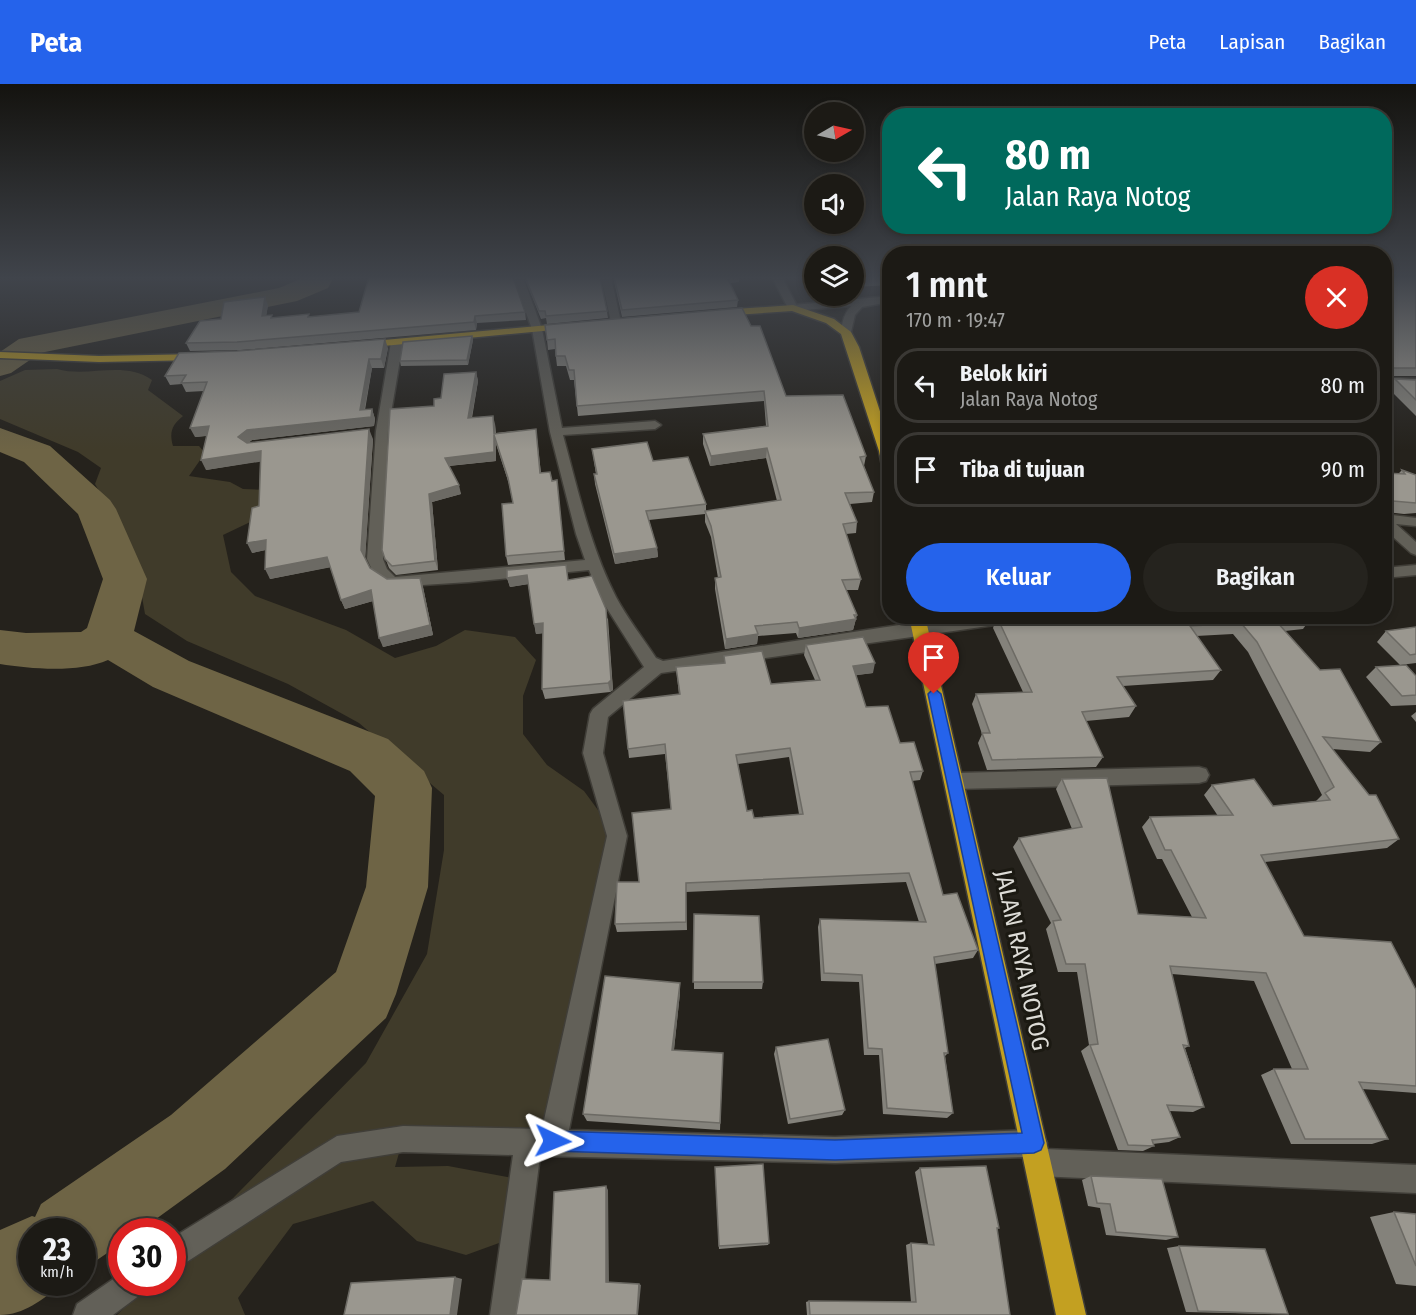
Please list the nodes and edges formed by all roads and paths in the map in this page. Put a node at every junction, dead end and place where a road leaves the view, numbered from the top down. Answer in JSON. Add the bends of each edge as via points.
{"nodes":[{"id":1,"x":478,"y":334,"type":"edge"},
{"id":2,"x":538,"y":334,"type":"edge"},
{"id":3,"x":847,"y":334,"type":"edge"},
{"id":4,"x":397,"y":342,"type":"junction"},
{"id":5,"x":352,"y":345,"type":"edge"},
{"id":6,"x":0,"y":355,"type":"edge"},
{"id":7,"x":207,"y":357,"type":"edge"},
{"id":8,"x":1392,"y":382,"type":"edge"},
{"id":9,"x":1416,"y":383,"type":"edge"},
{"id":10,"x":655,"y":425,"type":"dead end"},
{"id":11,"x":556,"y":432,"type":"junction"},
{"id":12,"x":882,"y":438,"type":"edge"},
{"id":13,"x":1392,"y":520,"type":"edge"},
{"id":14,"x":1416,"y":522,"type":"edge"},
{"id":15,"x":1392,"y":528,"type":"edge"},
{"id":16,"x":1416,"y":550,"type":"edge"},
{"id":17,"x":594,"y":564,"type":"junction"},
{"id":18,"x":1416,"y":570,"type":"edge"},
{"id":19,"x":1392,"y":572,"type":"edge"},
{"id":20,"x":907,"y":624,"type":"edge"},
{"id":21,"x":918,"y":624,"type":"edge"},
{"id":22,"x":657,"y":666,"type":"junction"},
{"id":23,"x":1199,"y":775,"type":"dead end"},
{"id":24,"x":955,"y":781,"type":"junction"},
{"id":25,"x":540,"y":1141,"type":"junction"},
{"id":26,"x":1036,"y":1153,"type":"junction"},
{"id":27,"x":1416,"y":1179,"type":"edge"},
{"id":28,"x":186,"y":1247,"type":"edge"},
{"id":29,"x":114,"y":1296,"type":"edge"},
{"id":30,"x":88,"y":1315,"type":"edge"},
{"id":31,"x":506,"y":1315,"type":"edge"},
{"id":32,"x":1071,"y":1315,"type":"edge"}],
"edges":[{"from":1,"to":4,"type":"highway"},
{"from":2,"to":11,"type":"street"},
{"from":3,"to":12,"type":"highway"},
{"from":4,"to":5,"type":"highway"},
{"from":4,"to":17,"type":"street","via":[[376,431],[375,559],[380,572],[392,582]]},
{"from":6,"to":7,"type":"highway","via":[[99,359]]},
{"from":8,"to":9,"type":"street"},
{"from":10,"to":11,"type":"street"},
{"from":11,"to":17,"type":"street"},
{"from":13,"to":14,"type":"street"},
{"from":15,"to":16,"type":"street"},
{"from":17,"to":22,"type":"street","via":[[609,599],[650,663]]},
{"from":18,"to":19,"type":"street"},
{"from":20,"to":22,"type":"street"},
{"from":21,"to":24,"type":"highway","name":"JALAN RAYA NOTOG"},
{"from":22,"to":25,"type":"street","via":[[599,714],[593,753],[617,836]]},
{"from":23,"to":24,"type":"street"},
{"from":24,"to":26,"type":"highway","name":"JALAN RAYA NOTOG"},
{"from":25,"to":26,"type":"street"},
{"from":25,"to":28,"type":"street","via":[[403,1139],[337,1149]]},
{"from":25,"to":31,"type":"street"},
{"from":26,"to":27,"type":"street"},
{"from":26,"to":32,"type":"highway","name":"JALAN RAYA NOTOG"},
{"from":29,"to":30,"type":"street"}]}
